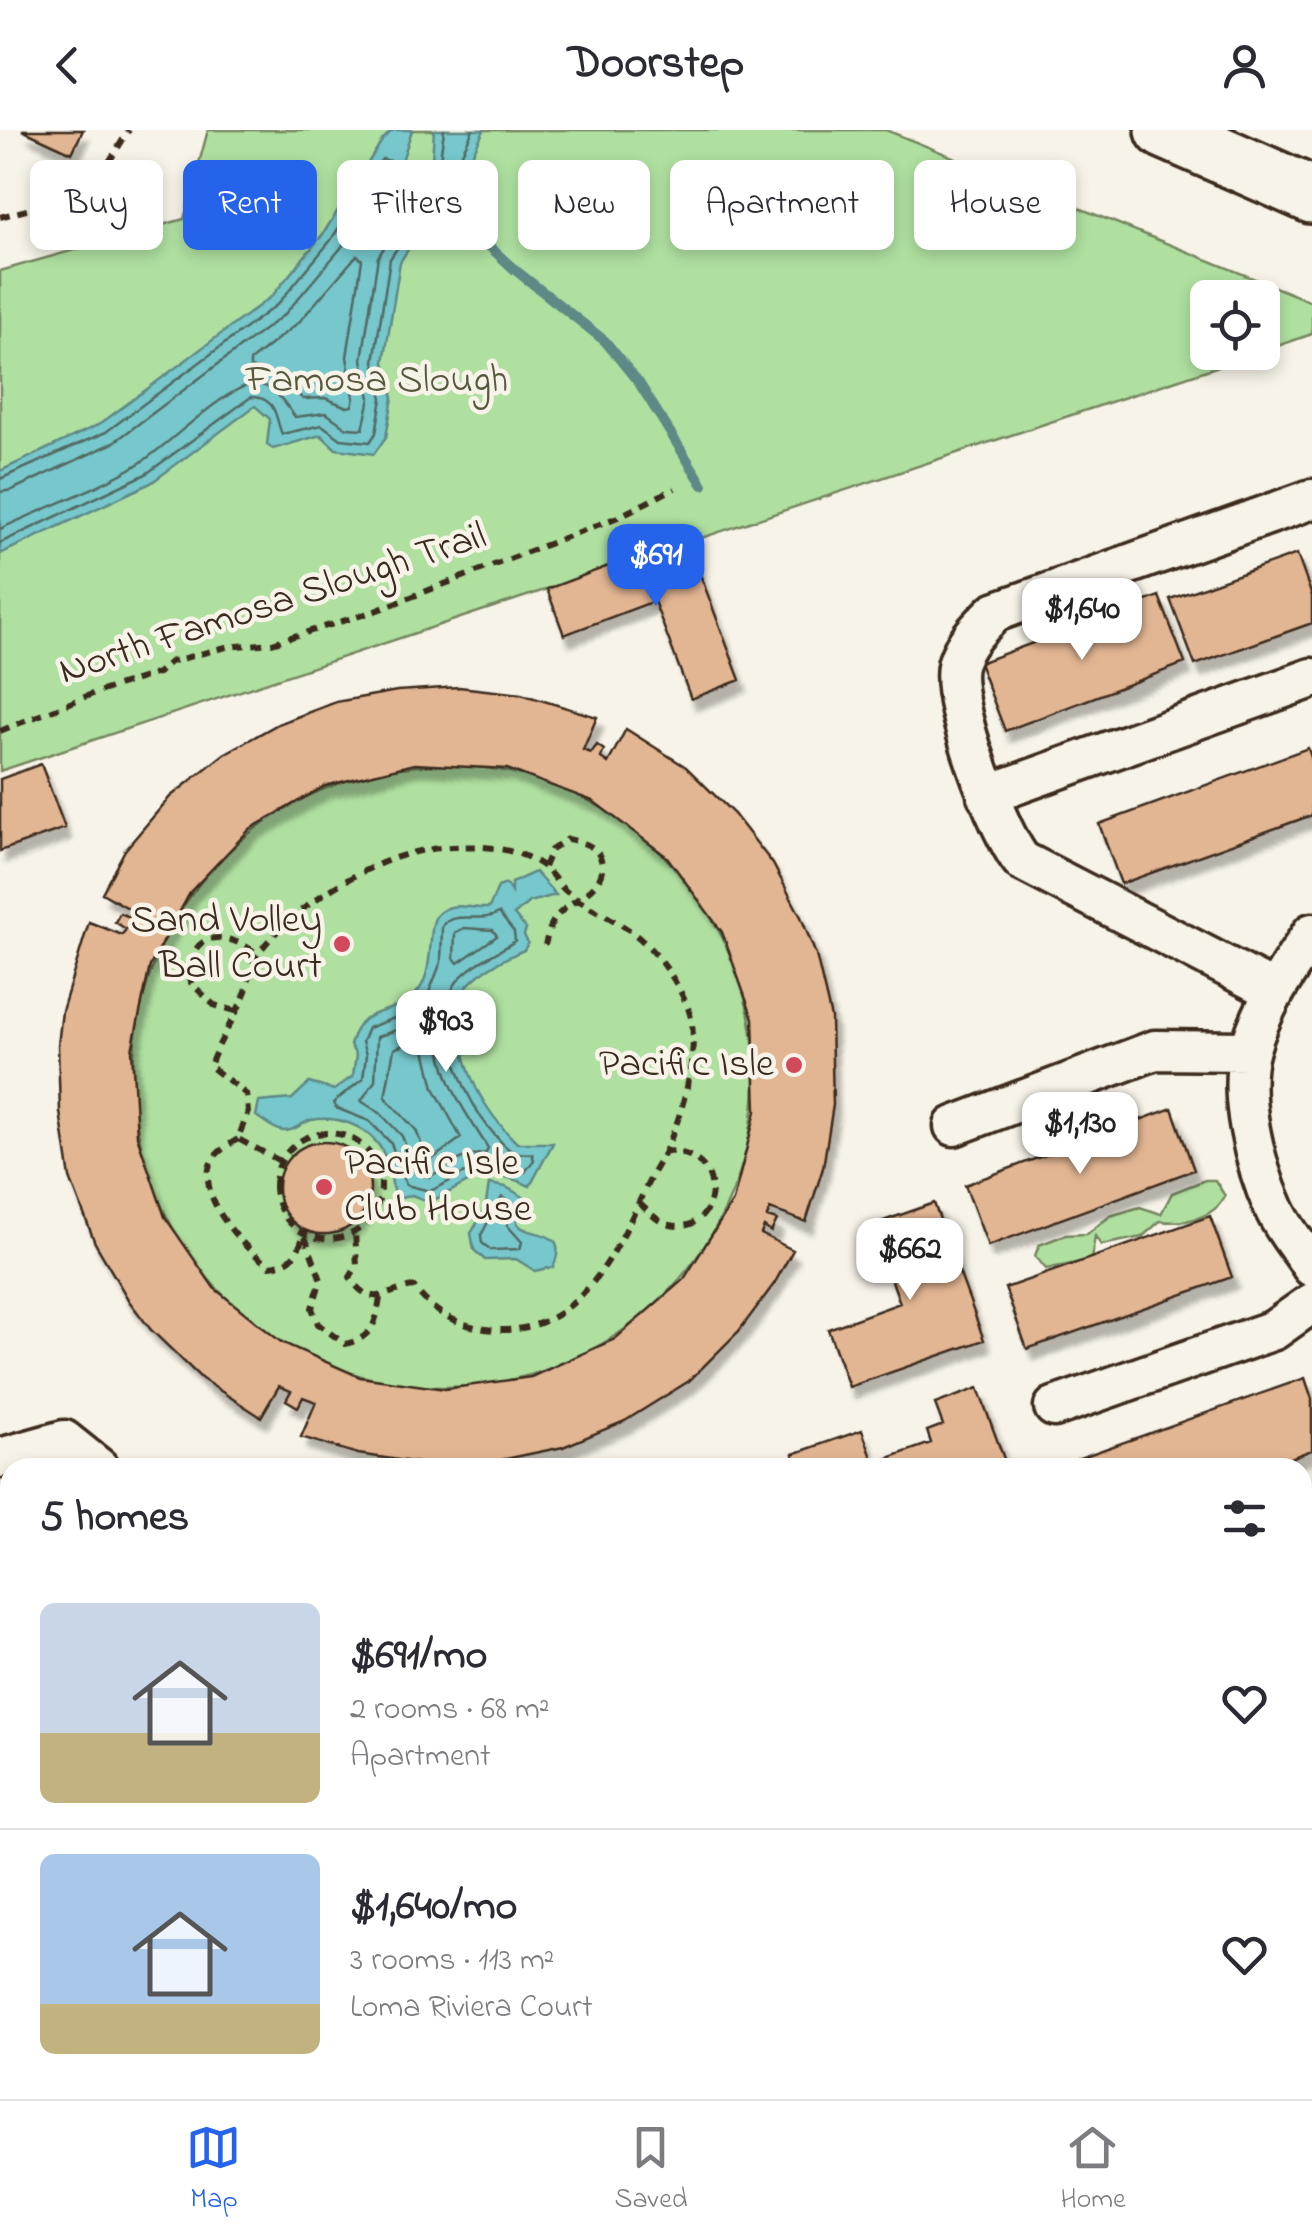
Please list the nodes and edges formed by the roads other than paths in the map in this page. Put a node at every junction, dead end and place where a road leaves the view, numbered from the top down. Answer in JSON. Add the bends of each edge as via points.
{"nodes":[{"id":1,"x":1164,"y":130,"type":"edge"},
{"id":2,"x":1312,"y":195,"type":"edge"},
{"id":3,"x":1312,"y":499,"type":"edge"},
{"id":4,"x":1312,"y":678,"type":"edge"},
{"id":5,"x":987,"y":795,"type":"junction"},
{"id":6,"x":1312,"y":933,"type":"edge"},
{"id":7,"x":1274,"y":991,"type":"junction"},
{"id":8,"x":1249,"y":1051,"type":"junction"},
{"id":9,"x":954,"y":1126,"type":"dead end"},
{"id":10,"x":1312,"y":1266,"type":"edge"},
{"id":11,"x":1312,"y":1304,"type":"edge"},
{"id":12,"x":1054,"y":1407,"type":"dead end"},
{"id":13,"x":0,"y":1458,"type":"edge"},
{"id":14,"x":86,"y":1458,"type":"edge"}],
"edges":[{"from":1,"to":2,"type":"highway"},
{"from":3,"to":5,"type":"street","via":[[994,612],[968,639],[956,666],[957,694]]},
{"from":4,"to":5,"type":"street"},
{"from":5,"to":7,"type":"street","via":[[1022,861]]},
{"from":6,"to":7,"type":"street"},
{"from":7,"to":8,"type":"street"},
{"from":8,"to":9,"type":"street","via":[[1155,1050]]},
{"from":8,"to":10,"type":"street","via":[[1247,1100],[1256,1156],[1275,1210]]},
{"from":11,"to":12,"type":"street","via":[[1274,1330]]},
{"from":13,"to":14,"type":"street","via":[[64,1440]]}]}
